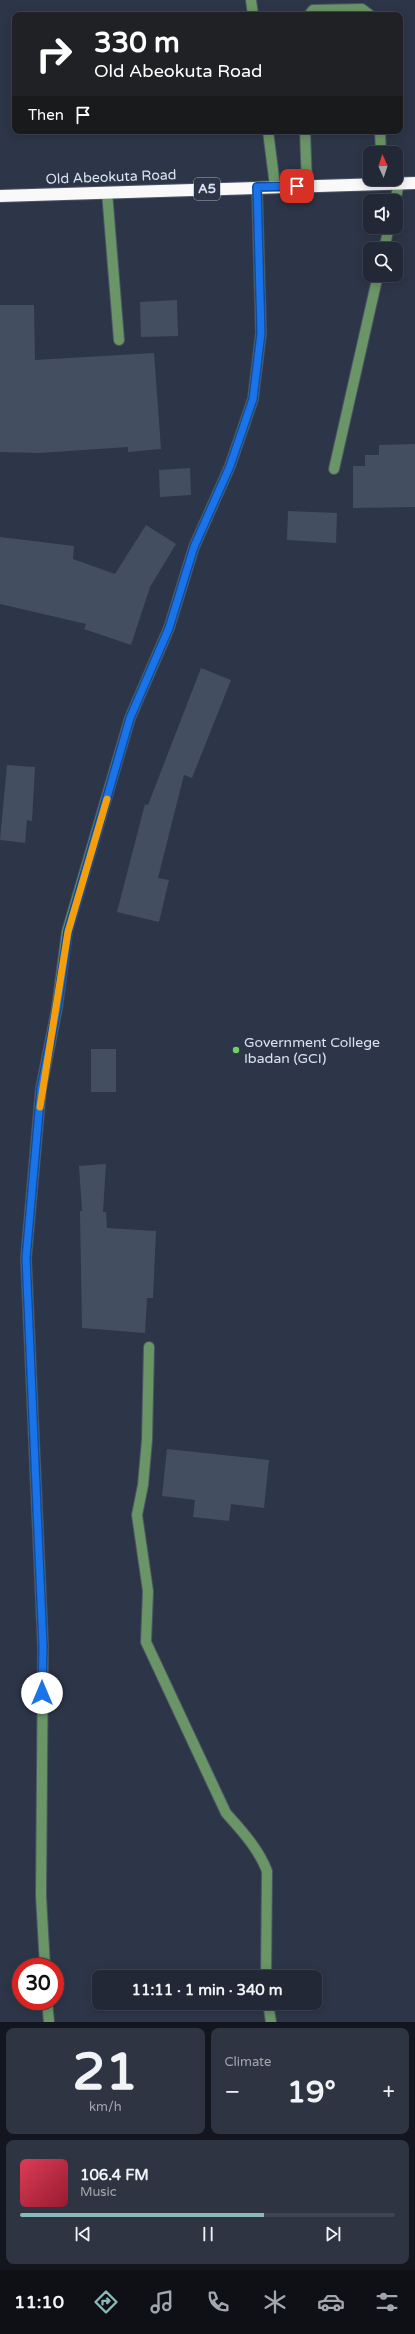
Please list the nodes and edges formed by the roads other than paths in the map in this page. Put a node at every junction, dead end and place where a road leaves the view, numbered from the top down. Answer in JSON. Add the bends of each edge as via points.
{"nodes":[{"id":1,"x":251,"y":0,"type":"edge"},
{"id":2,"x":253,"y":12,"type":"edge"},
{"id":3,"x":311,"y":12,"type":"edge"},
{"id":4,"x":366,"y":12,"type":"edge"},
{"id":5,"x":268,"y":134,"type":"edge"},
{"id":6,"x":305,"y":134,"type":"edge"},
{"id":7,"x":380,"y":134,"type":"edge"},
{"id":8,"x":381,"y":146,"type":"edge"},
{"id":9,"x":363,"y":182,"type":"edge"},
{"id":10,"x":415,"y":183,"type":"edge"},
{"id":11,"x":403,"y":184,"type":"edge"},
{"id":12,"x":275,"y":186,"type":"junction"},
{"id":13,"x":307,"y":186,"type":"junction"},
{"id":14,"x":257,"y":187,"type":"junction"},
{"id":15,"x":107,"y":192,"type":"junction"},
{"id":16,"x":0,"y":196,"type":"edge"},
{"id":17,"x":376,"y":282,"type":"edge"},
{"id":18,"x":119,"y":340,"type":"dead end"},
{"id":19,"x":334,"y":468,"type":"dead end"},
{"id":20,"x":149,"y":1347,"type":"dead end"},
{"id":21,"x":44,"y":1958,"type":"edge"},
{"id":22,"x":266,"y":1970,"type":"edge"},
{"id":23,"x":48,"y":2010,"type":"edge"},
{"id":24,"x":269,"y":2010,"type":"edge"},
{"id":25,"x":49,"y":2022,"type":"edge"},
{"id":26,"x":271,"y":2022,"type":"edge"}],
"edges":[{"from":1,"to":2,"type":"street"},
{"from":3,"to":4,"type":"street","via":[[362,9]]},
{"from":5,"to":12,"type":"street"},
{"from":6,"to":13,"type":"street"},
{"from":7,"to":8,"type":"street"},
{"from":9,"to":13,"type":"highway","name":"Old Abeokuta Road","number":"A5"},
{"from":10,"to":11,"type":"highway","name":"Old Abeokuta Road","number":"A5"},
{"from":12,"to":13,"type":"highway","name":"Old Abeokuta Road","number":"A5"},
{"from":12,"to":14,"type":"highway","name":"Old Abeokuta Road","number":"A5"},
{"from":14,"to":15,"type":"highway","name":"Old Abeokuta Road","number":"A5"},
{"from":14,"to":21,"type":"street","via":[[261,333],[253,399],[230,466],[194,547],[169,628],[130,718],[68,932],[57,1008],[41,1089],[26,1258],[43,1646],[41,1896]]},
{"from":15,"to":16,"type":"highway","name":"Old Abeokuta Road","number":"A5"},
{"from":15,"to":18,"type":"street"},
{"from":17,"to":19,"type":"street"},
{"from":20,"to":22,"type":"street","via":[[147,1440],[137,1515],[148,1590],[146,1642],[226,1813],[246,1834],[267,1871]]},
{"from":23,"to":25,"type":"street"},
{"from":24,"to":26,"type":"street"}]}
